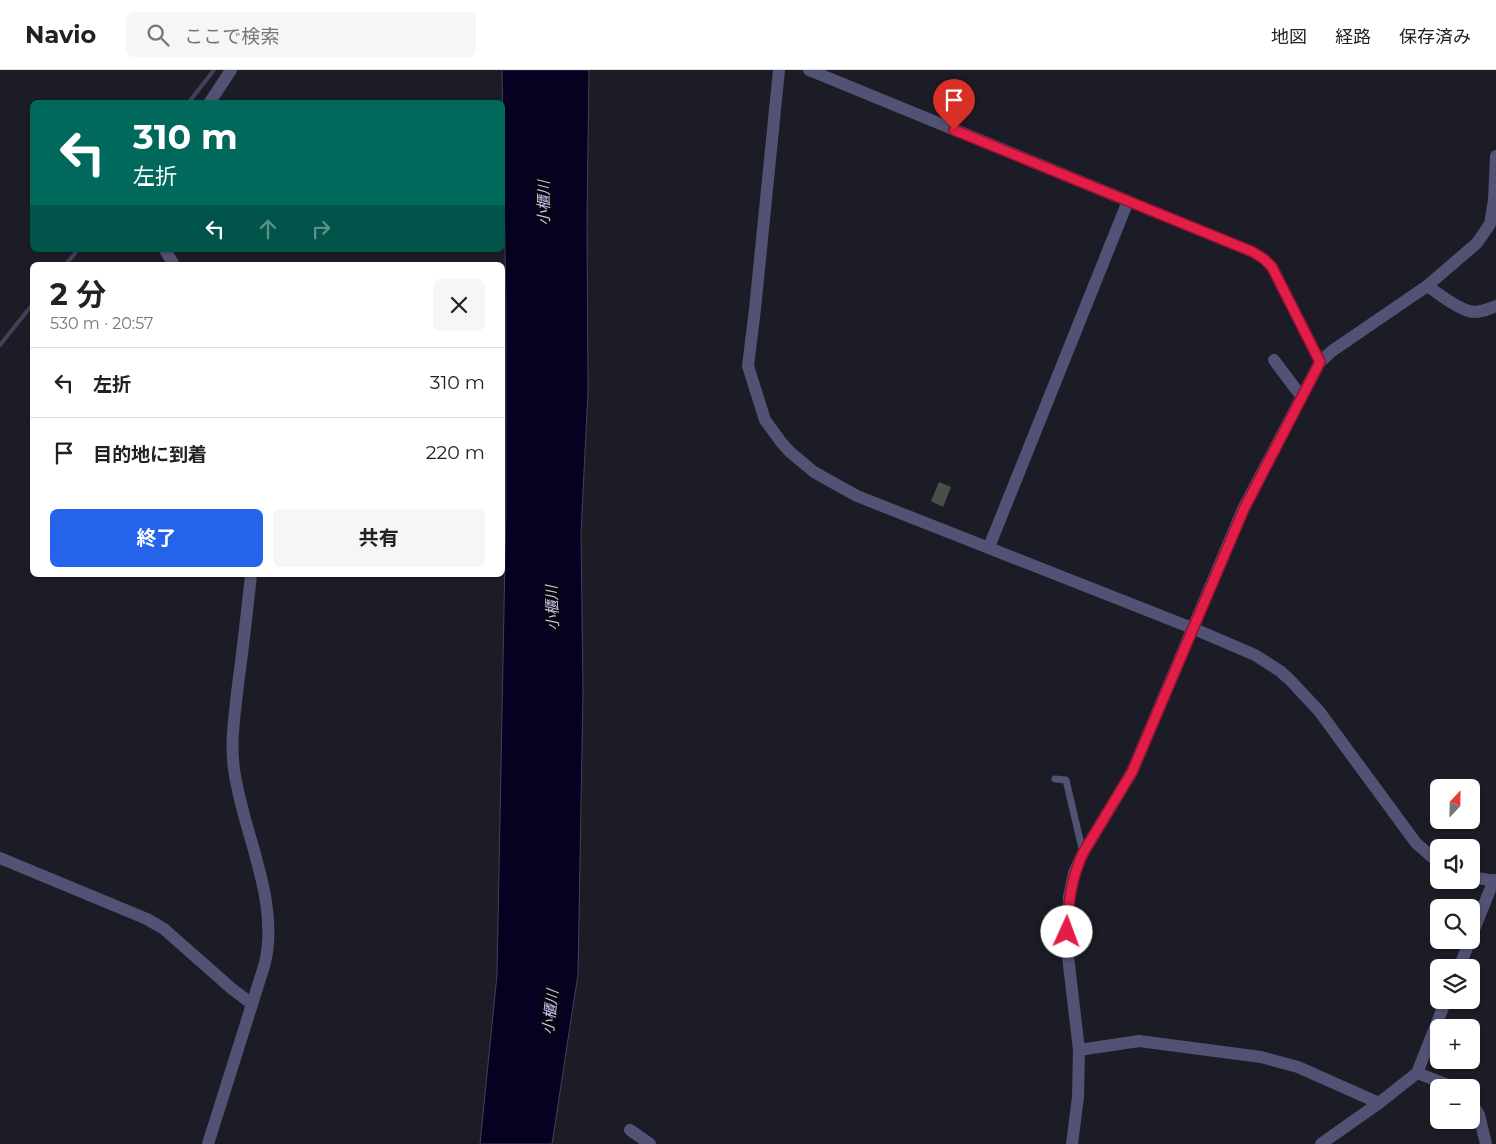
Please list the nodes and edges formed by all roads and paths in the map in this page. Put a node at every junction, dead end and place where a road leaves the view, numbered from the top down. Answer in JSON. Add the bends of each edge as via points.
{"nodes":[{"id":1,"x":231,"y":70,"type":"edge"},
{"id":2,"x":779,"y":70,"type":"edge"},
{"id":3,"x":809,"y":70,"type":"edge"},
{"id":4,"x":211,"y":100,"type":"edge"},
{"id":5,"x":1496,"y":156,"type":"edge"},
{"id":6,"x":1128,"y":202,"type":"junction"},
{"id":7,"x":1428,"y":286,"type":"junction"},
{"id":8,"x":1496,"y":306,"type":"edge"},
{"id":9,"x":1274,"y":360,"type":"dead end"},
{"id":10,"x":1320,"y":362,"type":"junction"},
{"id":11,"x":1301,"y":396,"type":"junction"},
{"id":12,"x":989,"y":547,"type":"junction"},
{"id":13,"x":251,"y":577,"type":"edge"},
{"id":14,"x":1192,"y":628,"type":"junction"},
{"id":15,"x":1055,"y":779,"type":"dead end"},
{"id":16,"x":1083,"y":853,"type":"junction"},
{"id":17,"x":1430,"y":855,"type":"edge"},
{"id":18,"x":0,"y":858,"type":"edge"},
{"id":19,"x":1480,"y":878,"type":"edge"},
{"id":20,"x":1495,"y":881,"type":"edge"},
{"id":21,"x":1480,"y":917,"type":"edge"},
{"id":22,"x":252,"y":1004,"type":"junction"},
{"id":23,"x":1442,"y":1009,"type":"edge"},
{"id":24,"x":1079,"y":1050,"type":"junction"},
{"id":25,"x":1417,"y":1073,"type":"junction"},
{"id":26,"x":1433,"y":1079,"type":"edge"},
{"id":27,"x":1378,"y":1103,"type":"junction"},
{"id":28,"x":1480,"y":1119,"type":"edge"},
{"id":29,"x":630,"y":1130,"type":"dead end"},
{"id":30,"x":208,"y":1144,"type":"edge"},
{"id":31,"x":650,"y":1144,"type":"edge"},
{"id":32,"x":1072,"y":1144,"type":"edge"},
{"id":33,"x":1321,"y":1144,"type":"edge"},
{"id":34,"x":1486,"y":1144,"type":"edge"}],
"edges":[{"from":1,"to":4,"type":"street"},
{"from":2,"to":12,"type":"street","via":[[748,366],[765,420],[790,452],[824,478],[857,496]]},
{"from":3,"to":6,"type":"street"},
{"from":5,"to":7,"type":"street","via":[[1490,224],[1477,243]]},
{"from":6,"to":10,"type":"lane","via":[[1264,259],[1272,267]]},
{"from":6,"to":12,"type":"street"},
{"from":7,"to":8,"type":"street","via":[[1470,312]]},
{"from":7,"to":10,"type":"street"},
{"from":9,"to":11,"type":"street"},
{"from":10,"to":11,"type":"street"},
{"from":11,"to":14,"type":"street","via":[[1244,509]]},
{"from":12,"to":14,"type":"street"},
{"from":13,"to":22,"type":"street","via":[[232,750],[236,780],[266,904],[268,927],[267,954]]},
{"from":14,"to":16,"type":"street","via":[[1132,772]]},
{"from":14,"to":17,"type":"street","via":[[1255,655],[1290,680],[1319,711],[1416,843]]},
{"from":15,"to":16,"type":"lane","via":[[1066,780]]},
{"from":16,"to":24,"type":"street","via":[[1074,873],[1069,898],[1067,948]]},
{"from":18,"to":22,"type":"street","via":[[147,919],[164,929]]},
{"from":19,"to":20,"type":"street"},
{"from":20,"to":21,"type":"street"},
{"from":22,"to":30,"type":"street"},
{"from":23,"to":25,"type":"street"},
{"from":24,"to":27,"type":"street","via":[[1139,1041],[1261,1057],[1298,1067]]},
{"from":24,"to":32,"type":"street"},
{"from":25,"to":26,"type":"street"},
{"from":25,"to":27,"type":"street"},
{"from":27,"to":33,"type":"street"},
{"from":28,"to":34,"type":"street"},
{"from":29,"to":31,"type":"street"}]}
